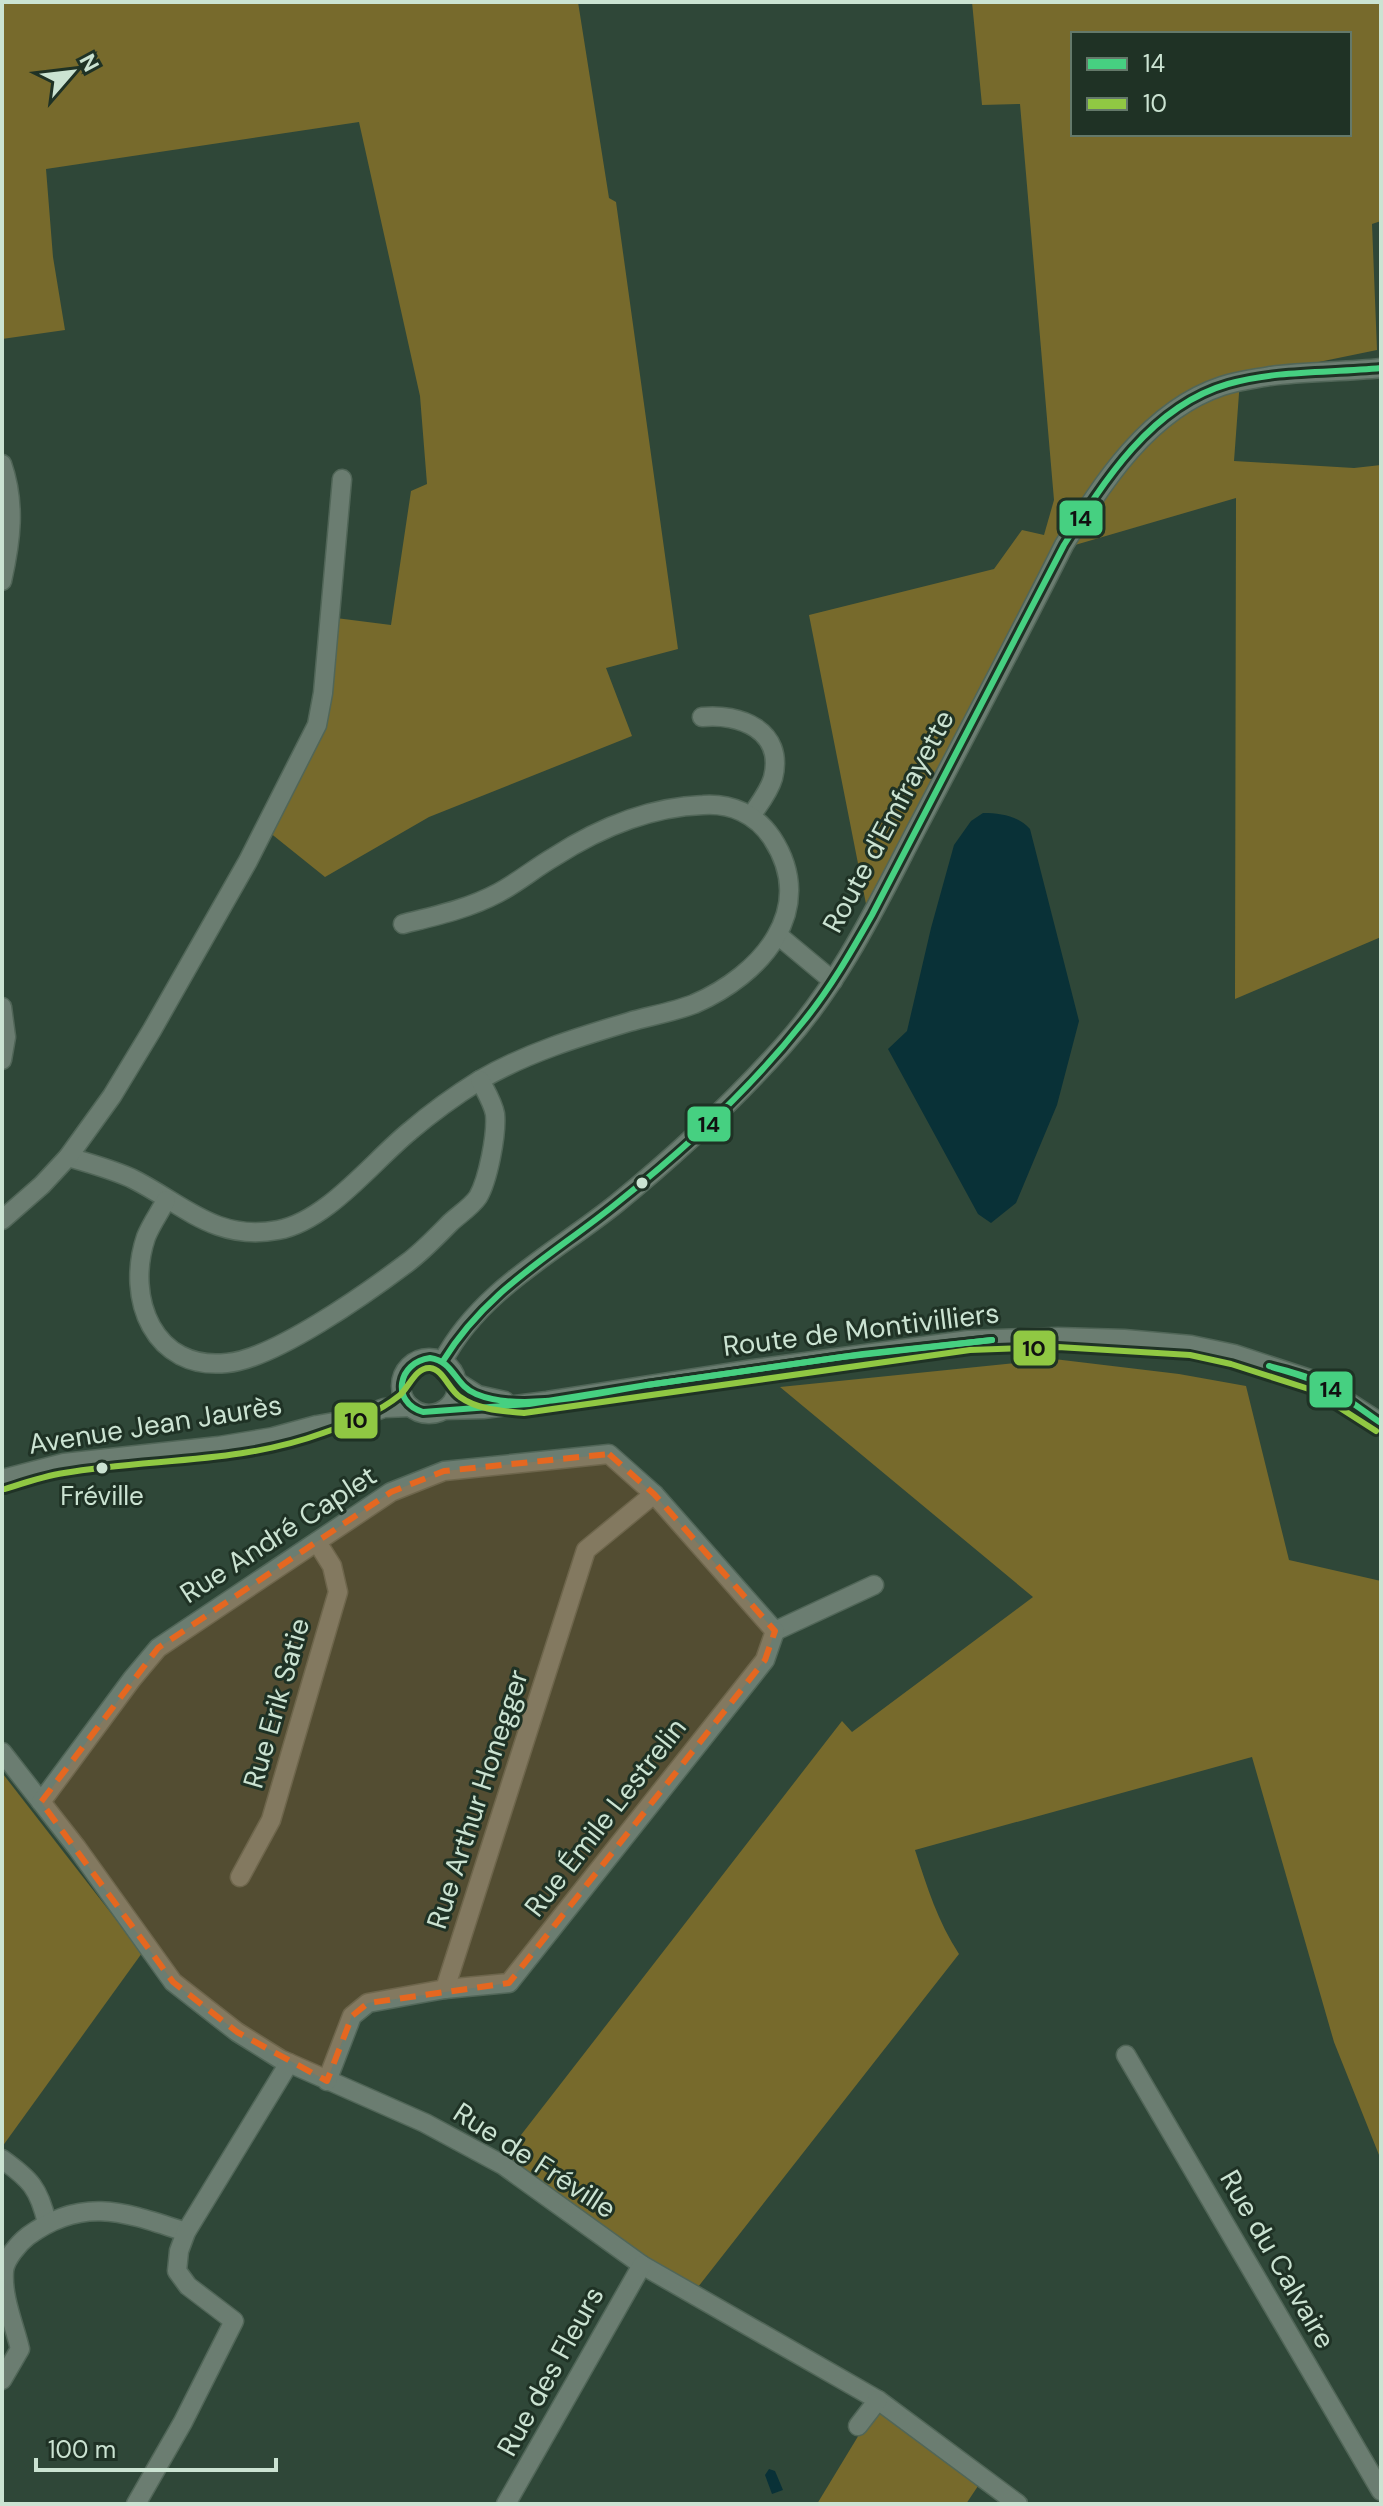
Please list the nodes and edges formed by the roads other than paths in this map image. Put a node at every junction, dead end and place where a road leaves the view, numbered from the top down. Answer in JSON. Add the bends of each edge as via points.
{"nodes":[{"id":1,"x":1381,"y":368,"type":"edge"},
{"id":2,"x":2,"y":464,"type":"edge"},
{"id":3,"x":342,"y":479,"type":"dead end"},
{"id":4,"x":2,"y":581,"type":"edge"},
{"id":5,"x":702,"y":717,"type":"dead end"},
{"id":6,"x":751,"y":816,"type":"junction"},
{"id":7,"x":403,"y":924,"type":"dead end"},
{"id":8,"x":779,"y":936,"type":"junction"},
{"id":9,"x":833,"y":981,"type":"junction"},
{"id":10,"x":2,"y":1007,"type":"edge"},
{"id":11,"x":2,"y":1060,"type":"edge"},
{"id":12,"x":480,"y":1080,"type":"junction"},
{"id":13,"x":68,"y":1157,"type":"junction"},
{"id":14,"x":166,"y":1200,"type":"junction"},
{"id":15,"x":2,"y":1220,"type":"edge"},
{"id":16,"x":443,"y":1361,"type":"junction"},
{"id":17,"x":401,"y":1380,"type":"junction"},
{"id":18,"x":456,"y":1381,"type":"junction"},
{"id":19,"x":524,"y":1403,"type":"junction"},
{"id":20,"x":411,"y":1407,"type":"junction"},
{"id":21,"x":444,"y":1410,"type":"junction"},
{"id":22,"x":1381,"y":1423,"type":"edge"},
{"id":23,"x":317,"y":1425,"type":"junction"},
{"id":24,"x":2,"y":1479,"type":"edge"},
{"id":25,"x":654,"y":1494,"type":"junction"},
{"id":26,"x":317,"y":1542,"type":"junction"},
{"id":27,"x":874,"y":1585,"type":"dead end"},
{"id":28,"x":775,"y":1631,"type":"junction"},
{"id":29,"x":2,"y":1752,"type":"edge"},
{"id":30,"x":41,"y":1802,"type":"junction"},
{"id":31,"x":240,"y":1877,"type":"dead end"},
{"id":32,"x":445,"y":1989,"type":"junction"},
{"id":33,"x":1126,"y":2055,"type":"dead end"},
{"id":34,"x":289,"y":2063,"type":"junction"},
{"id":35,"x":327,"y":2081,"type":"junction"},
{"id":36,"x":2,"y":2159,"type":"edge"},
{"id":37,"x":47,"y":2223,"type":"junction"},
{"id":38,"x":186,"y":2232,"type":"junction"},
{"id":39,"x":642,"y":2265,"type":"junction"},
{"id":40,"x":2,"y":2380,"type":"edge"},
{"id":41,"x":878,"y":2400,"type":"junction"},
{"id":42,"x":858,"y":2426,"type":"dead end"},
{"id":43,"x":1381,"y":2491,"type":"edge"},
{"id":44,"x":136,"y":2504,"type":"edge"},
{"id":45,"x":506,"y":2504,"type":"edge"},
{"id":46,"x":1018,"y":2504,"type":"edge"}],
"edges":[{"from":1,"to":9,"type":"street","name":"Route d'Emfrayette","via":[[1273,376],[1222,386],[1197,397],[1145,435],[1093,497],[1064,545]]},
{"from":2,"to":4,"type":"street","via":[[12,522]]},
{"from":3,"to":13,"type":"street","via":[[317,725],[248,861],[152,1030]]},
{"from":5,"to":6,"type":"street","via":[[735,717],[766,738],[772,779]]},
{"from":6,"to":7,"type":"street","via":[[728,806],[704,805],[628,819],[592,834],[497,894]]},
{"from":6,"to":8,"type":"street","via":[[767,831],[787,869],[790,889]]},
{"from":8,"to":9,"type":"street"},
{"from":8,"to":12,"type":"street","via":[[725,987],[693,1004],[562,1044]]},
{"from":9,"to":16,"type":"street","name":"Route d'Emfrayette","via":[[785,1044],[698,1135],[513,1281],[471,1319]]},
{"from":10,"to":11,"type":"street"},
{"from":12,"to":14,"type":"street","via":[[296,1225],[242,1233]]},
{"from":12,"to":14,"type":"street","via":[[495,1113],[487,1174],[477,1198],[409,1262],[273,1348],[231,1363],[208,1364],[165,1347],[153,1331],[142,1302],[140,1276],[146,1237]]},
{"from":13,"to":14,"type":"street","via":[[131,1179]]},
{"from":13,"to":15,"type":"street"},
{"from":16,"to":17,"type":"street","via":[[421,1359]]},
{"from":16,"to":18,"type":"street"},
{"from":17,"to":20,"type":"street","via":[[402,1396]]},
{"from":17,"to":23,"type":"street","name":"Avenue Jean Jaurès","via":[[381,1396]]},
{"from":18,"to":19,"type":"street","name":"Route de Montivilliers","via":[[478,1395]]},
{"from":18,"to":21,"type":"street","via":[[454,1400]]},
{"from":19,"to":21,"type":"street","name":"Route de Montivilliers"},
{"from":19,"to":22,"type":"street","name":"Route de Montivilliers","via":[[969,1340],[1058,1337],[1191,1345],[1234,1354],[1316,1381]]},
{"from":20,"to":21,"type":"street","via":[[430,1414]]},
{"from":20,"to":23,"type":"street","name":"Avenue Jean Jaurès","via":[[384,1408]]},
{"from":23,"to":24,"type":"street","name":"Avenue Jean Jaurès","via":[[219,1446],[64,1463]]},
{"from":25,"to":26,"type":"street","name":"Rue André Caplet","via":[[609,1454],[444,1471],[391,1492]]},
{"from":25,"to":28,"type":"street","name":"Rue André Caplet"},
{"from":25,"to":32,"type":"street","name":"Rue Arthur Honegger","via":[[586,1550]]},
{"from":26,"to":30,"type":"street","name":"Rue André Caplet","via":[[158,1648]]},
{"from":26,"to":31,"type":"street","name":"Rue Erik Satie","via":[[332,1566],[338,1592],[271,1820]]},
{"from":27,"to":28,"type":"street"},
{"from":28,"to":32,"type":"street","name":"Rue Émile Lestrelin","via":[[765,1660],[509,1983]]},
{"from":29,"to":30,"type":"street","name":"Rue de Fréville"},
{"from":30,"to":34,"type":"street","name":"Rue de Fréville","via":[[173,1982],[237,2032]]},
{"from":32,"to":35,"type":"street","via":[[368,2003],[352,2016]]},
{"from":33,"to":43,"type":"street","name":"Rue du Calvaire"},
{"from":34,"to":35,"type":"street","name":"Rue de Fréville"},
{"from":34,"to":38,"type":"street"},
{"from":35,"to":39,"type":"street","name":"Rue de Fréville","via":[[425,2123],[503,2165]]},
{"from":36,"to":37,"type":"street","via":[[35,2187]]},
{"from":37,"to":38,"type":"street","via":[[117,2210]]},
{"from":37,"to":40,"type":"street","via":[[21,2242],[4,2266],[20,2349]]},
{"from":38,"to":44,"type":"street","via":[[177,2271],[188,2286],[234,2321]]},
{"from":39,"to":41,"type":"street","name":"Rue de Fréville"},
{"from":39,"to":45,"type":"street","name":"Rue des Fleurs"},
{"from":41,"to":42,"type":"street"},
{"from":41,"to":46,"type":"street","name":"Rue de Fréville"}]}
